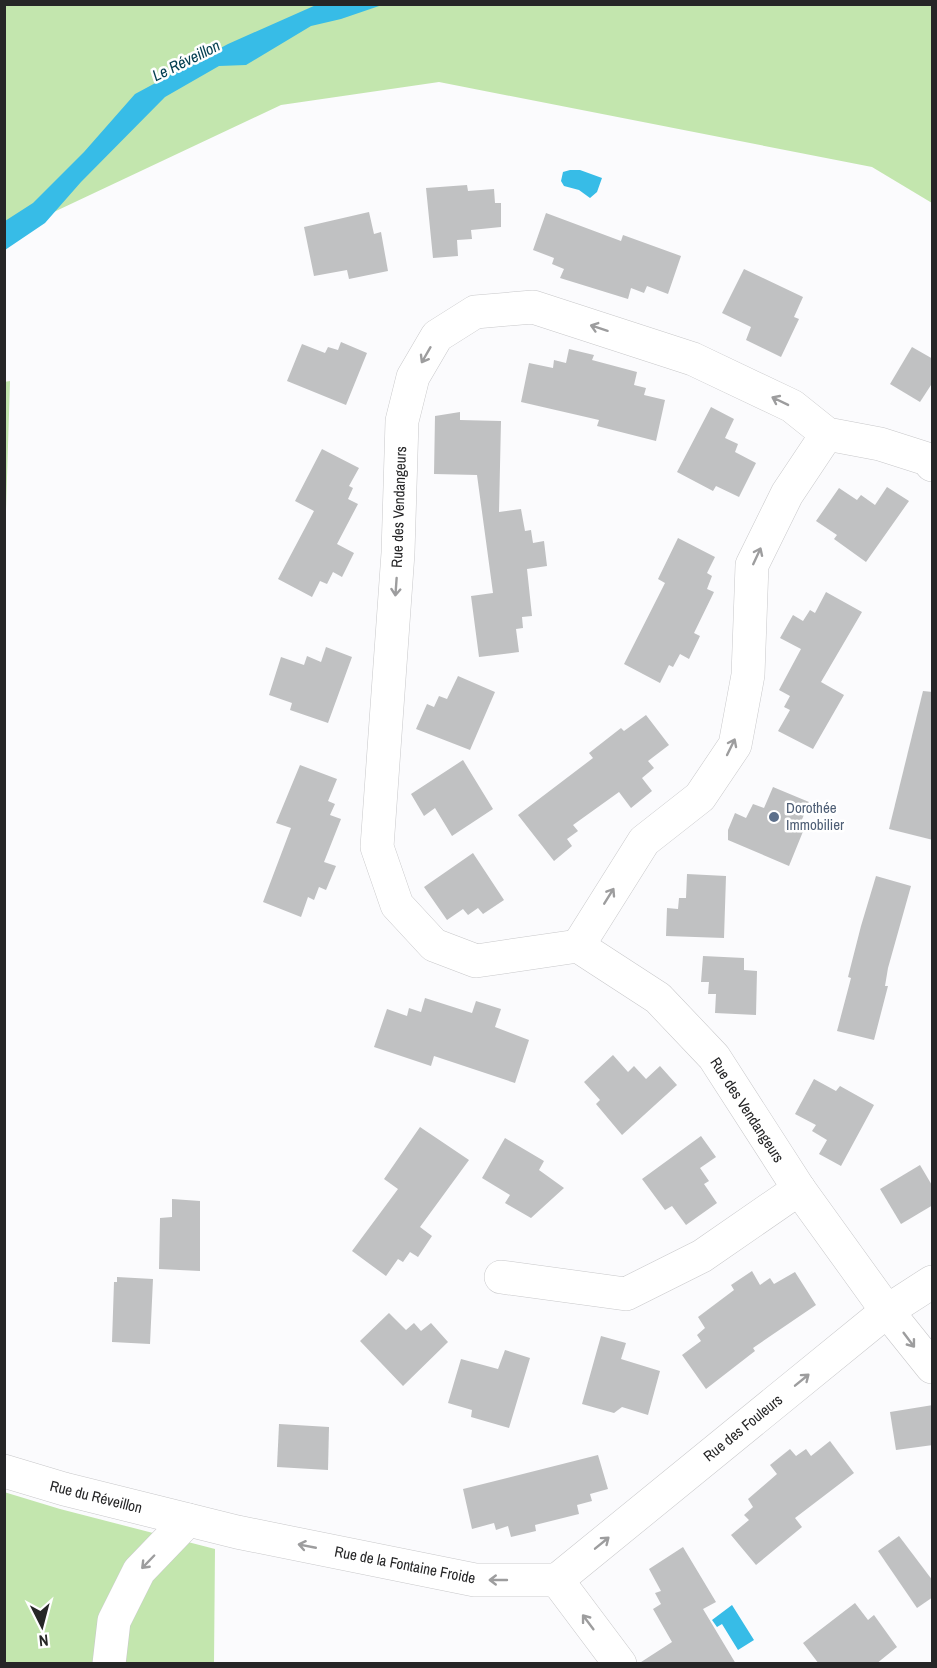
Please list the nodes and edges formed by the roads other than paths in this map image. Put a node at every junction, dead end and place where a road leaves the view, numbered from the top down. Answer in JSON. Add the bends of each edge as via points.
{"nodes":[{"id":1,"x":827,"y":434,"type":"junction"},
{"id":2,"x":933,"y":465,"type":"edge"},
{"id":3,"x":578,"y":946,"type":"junction"},
{"id":4,"x":799,"y":1189,"type":"junction"},
{"id":5,"x":501,"y":1277,"type":"dead end"},
{"id":6,"x":933,"y":1282,"type":"edge"},
{"id":7,"x":887,"y":1311,"type":"junction"},
{"id":8,"x":933,"y":1367,"type":"edge"},
{"id":9,"x":4,"y":1471,"type":"edge"},
{"id":10,"x":188,"y":1520,"type":"junction"},
{"id":11,"x":557,"y":1580,"type":"junction"},
{"id":12,"x":109,"y":1664,"type":"edge"},
{"id":13,"x":620,"y":1664,"type":"edge"}],
"edges":[{"from":1,"to":2,"type":"street","name":"Rue des Vendangeurs","via":[[880,444],[927,459]]},
{"from":3,"to":1,"type":"street","one_way":true,"via":[[644,842],[700,797],[735,745],[748,675],[752,565],[787,494]]},
{"from":1,"to":3,"type":"street","name":"Rue des Vendangeurs","one_way":true,"via":[[792,406],[693,359],[532,307],[476,312],[437,336],[413,377],[402,421],[398,553],[377,847],[397,905],[434,945],[476,961]]},
{"from":3,"to":4,"type":"street","name":"Rue des Vendangeurs","via":[[658,998],[714,1057]]},
{"from":4,"to":5,"type":"street","via":[[702,1256],[626,1294]]},
{"from":4,"to":7,"type":"street","name":"Rue des Vendangeurs"},
{"from":6,"to":7,"type":"street","name":"Rue des Fouleurs"},
{"from":7,"to":8,"type":"street","name":"Rue des Vendangeurs","one_way":true},
{"from":11,"to":7,"type":"street","name":"Rue des Fouleurs","one_way":true},
{"from":9,"to":10,"type":"street","name":"Rue du Réveillon"},
{"from":11,"to":10,"type":"street","name":"Rue de la Fontaine Froide","one_way":true,"via":[[475,1580]]},
{"from":10,"to":12,"type":"street","one_way":true,"via":[[139,1572],[114,1621]]},
{"from":13,"to":11,"type":"street","one_way":true}]}
